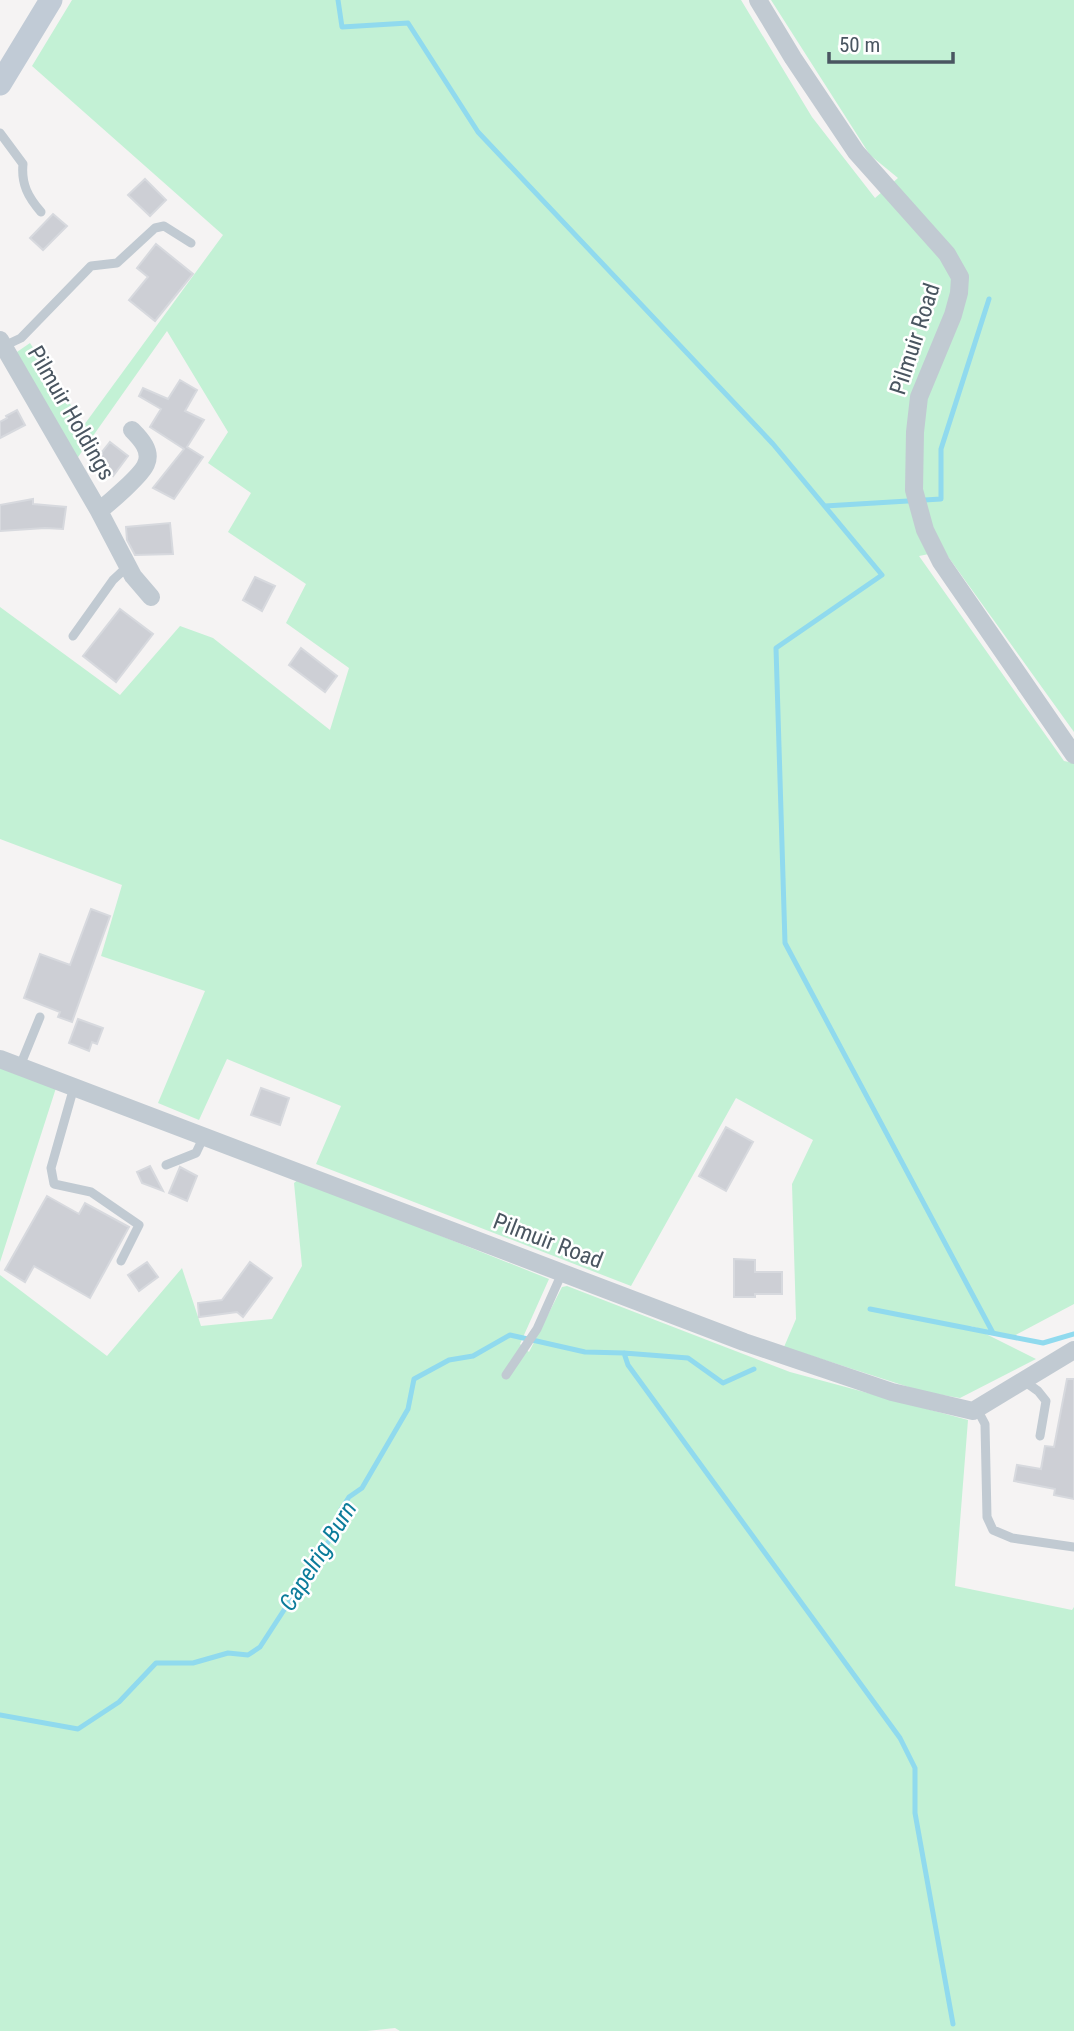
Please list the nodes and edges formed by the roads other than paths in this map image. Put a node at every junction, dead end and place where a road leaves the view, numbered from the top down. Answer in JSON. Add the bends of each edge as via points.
{"nodes":[{"id":1,"x":51,"y":0,"type":"edge"},
{"id":2,"x":758,"y":0,"type":"edge"},
{"id":3,"x":0,"y":84,"type":"edge"},
{"id":4,"x":0,"y":133,"type":"edge"},
{"id":5,"x":41,"y":212,"type":"dead end"},
{"id":6,"x":191,"y":243,"type":"dead end"},
{"id":7,"x":2,"y":343,"type":"edge"},
{"id":8,"x":132,"y":430,"type":"dead end"},
{"id":9,"x":99,"y":511,"type":"junction"},
{"id":10,"x":128,"y":566,"type":"junction"},
{"id":11,"x":151,"y":597,"type":"dead end"},
{"id":12,"x":74,"y":636,"type":"dead end"},
{"id":13,"x":1074,"y":755,"type":"edge"},
{"id":14,"x":40,"y":1017,"type":"dead end"},
{"id":15,"x":0,"y":1059,"type":"edge"},
{"id":16,"x":20,"y":1066,"type":"junction"},
{"id":17,"x":74,"y":1087,"type":"junction"},
{"id":18,"x":204,"y":1136,"type":"junction"},
{"id":19,"x":166,"y":1165,"type":"dead end"},
{"id":20,"x":121,"y":1261,"type":"dead end"},
{"id":21,"x":562,"y":1273,"type":"junction"},
{"id":22,"x":1074,"y":1350,"type":"edge"},
{"id":23,"x":506,"y":1375,"type":"dead end"},
{"id":24,"x":1024,"y":1381,"type":"junction"},
{"id":25,"x":977,"y":1409,"type":"junction"},
{"id":26,"x":1040,"y":1436,"type":"dead end"},
{"id":27,"x":1074,"y":1547,"type":"edge"}],
"edges":[{"from":1,"to":3,"type":"street"},
{"from":2,"to":13,"type":"street","name":"Pilmuir Road","via":[[856,152],[947,254],[960,277],[953,315],[919,397],[914,490],[925,530],[941,562]]},
{"from":4,"to":5,"type":"lane","via":[[23,164],[28,197]]},
{"from":6,"to":7,"type":"lane","via":[[164,226],[155,228],[117,263],[91,266],[21,338]]},
{"from":7,"to":9,"type":"street","name":"Pilmuir Holdings"},
{"from":8,"to":9,"type":"street","name":"Pilmuir Holdings","via":[[147,450],[146,464]]},
{"from":9,"to":10,"type":"street","name":"Pilmuir Holdings"},
{"from":10,"to":11,"type":"street","name":"Pilmuir Holdings"},
{"from":10,"to":12,"type":"lane"},
{"from":14,"to":16,"type":"lane"},
{"from":15,"to":16,"type":"street","name":"Pilmuir Road"},
{"from":16,"to":17,"type":"street","name":"Pilmuir Road"},
{"from":17,"to":18,"type":"street","name":"Pilmuir Road"},
{"from":17,"to":20,"type":"lane","via":[[51,1168],[54,1184],[91,1192],[139,1225]]},
{"from":18,"to":19,"type":"lane","via":[[196,1153]]},
{"from":18,"to":21,"type":"street","name":"Pilmuir Road"},
{"from":21,"to":23,"type":"lane","via":[[537,1329]]},
{"from":21,"to":25,"type":"street","name":"Pilmuir Road","via":[[891,1392]]},
{"from":22,"to":24,"type":"street"},
{"from":24,"to":25,"type":"street"},
{"from":24,"to":26,"type":"lane","via":[[1046,1401]]},
{"from":25,"to":27,"type":"lane","via":[[985,1424],[987,1517],[993,1530],[1012,1538]]}]}
